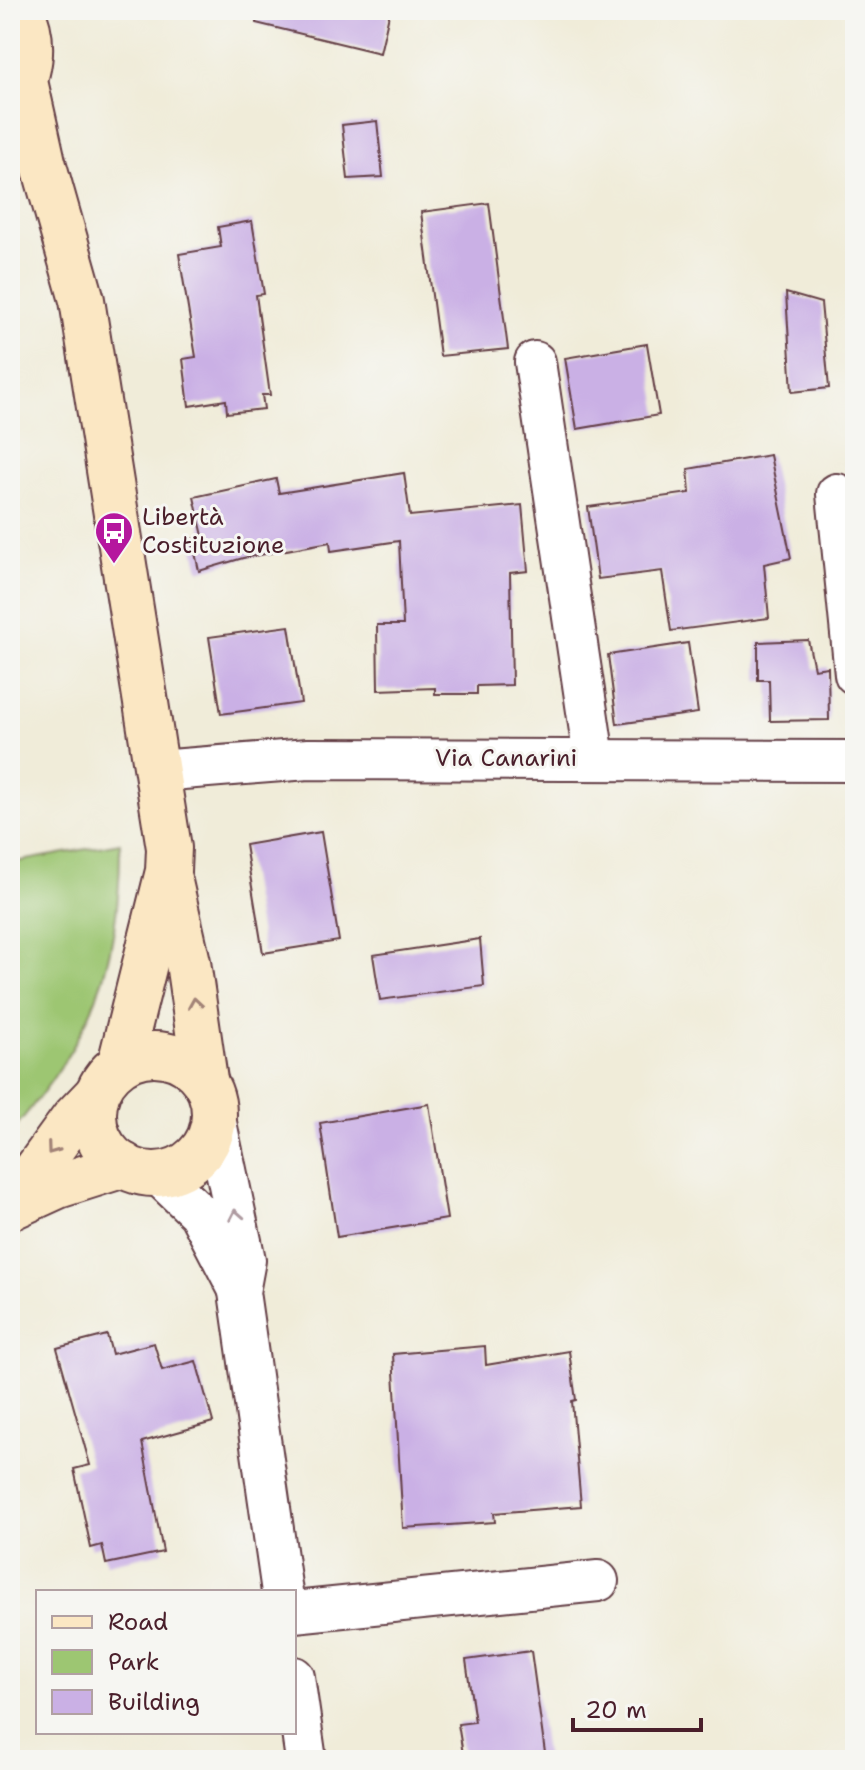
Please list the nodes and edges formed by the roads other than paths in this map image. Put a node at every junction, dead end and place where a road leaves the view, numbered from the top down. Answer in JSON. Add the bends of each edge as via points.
{"nodes":[{"id":1,"x":21,"y":10,"type":"edge"},
{"id":2,"x":17,"y":94,"type":"edge"},
{"id":3,"x":10,"y":168,"type":"edge"},
{"id":4,"x":64,"y":234,"type":"junction"},
{"id":5,"x":535,"y":362,"type":"dead end"},
{"id":6,"x":837,"y":494,"type":"dead end"},
{"id":7,"x":855,"y":674,"type":"edge"},
{"id":8,"x":594,"y":758,"type":"junction"},
{"id":9,"x":855,"y":761,"type":"edge"},
{"id":10,"x":158,"y":771,"type":"junction"},
{"id":11,"x":168,"y":871,"type":"junction"},
{"id":12,"x":109,"y":1079,"type":"junction"},
{"id":13,"x":210,"y":1099,"type":"junction"},
{"id":14,"x":140,"y":1169,"type":"junction"},
{"id":15,"x":10,"y":1207,"type":"edge"},
{"id":16,"x":239,"y":1292,"type":"junction"},
{"id":17,"x":598,"y":1581,"type":"dead end"},
{"id":18,"x":282,"y":1590,"type":"edge"},
{"id":19,"x":296,"y":1612,"type":"edge"},
{"id":20,"x":296,"y":1691,"type":"edge"},
{"id":21,"x":306,"y":1760,"type":"edge"}],
"edges":[{"from":1,"to":2,"type":"street","via":[[31,49]]},
{"from":2,"to":4,"type":"street"},
{"from":3,"to":4,"type":"street"},
{"from":4,"to":10,"type":"street","via":[[82,300]]},
{"from":5,"to":8,"type":"street"},
{"from":6,"to":7,"type":"street"},
{"from":8,"to":9,"type":"street","name":"Via Canarini"},
{"from":8,"to":10,"type":"street","name":"Via Canarini","via":[[308,759]]},
{"from":10,"to":11,"type":"street"},
{"from":11,"to":12,"type":"street"},
{"from":13,"to":11,"type":"street","one_way":true},
{"from":12,"to":13,"type":"street","via":[[134,1057],[166,1054],[194,1068]]},
{"from":12,"to":14,"type":"street","via":[[94,1107],[98,1134],[104,1147]]},
{"from":12,"to":15,"type":"street","one_way":true},
{"from":13,"to":14,"type":"street","via":[[206,1146],[196,1157],[171,1171]]},
{"from":16,"to":13,"type":"street","one_way":true,"via":[[245,1260]]},
{"from":14,"to":15,"type":"street","via":[[58,1186]]},
{"from":14,"to":16,"type":"street","via":[[199,1213]]},
{"from":16,"to":18,"type":"street"},
{"from":17,"to":19,"type":"street"},
{"from":20,"to":21,"type":"street"}]}
